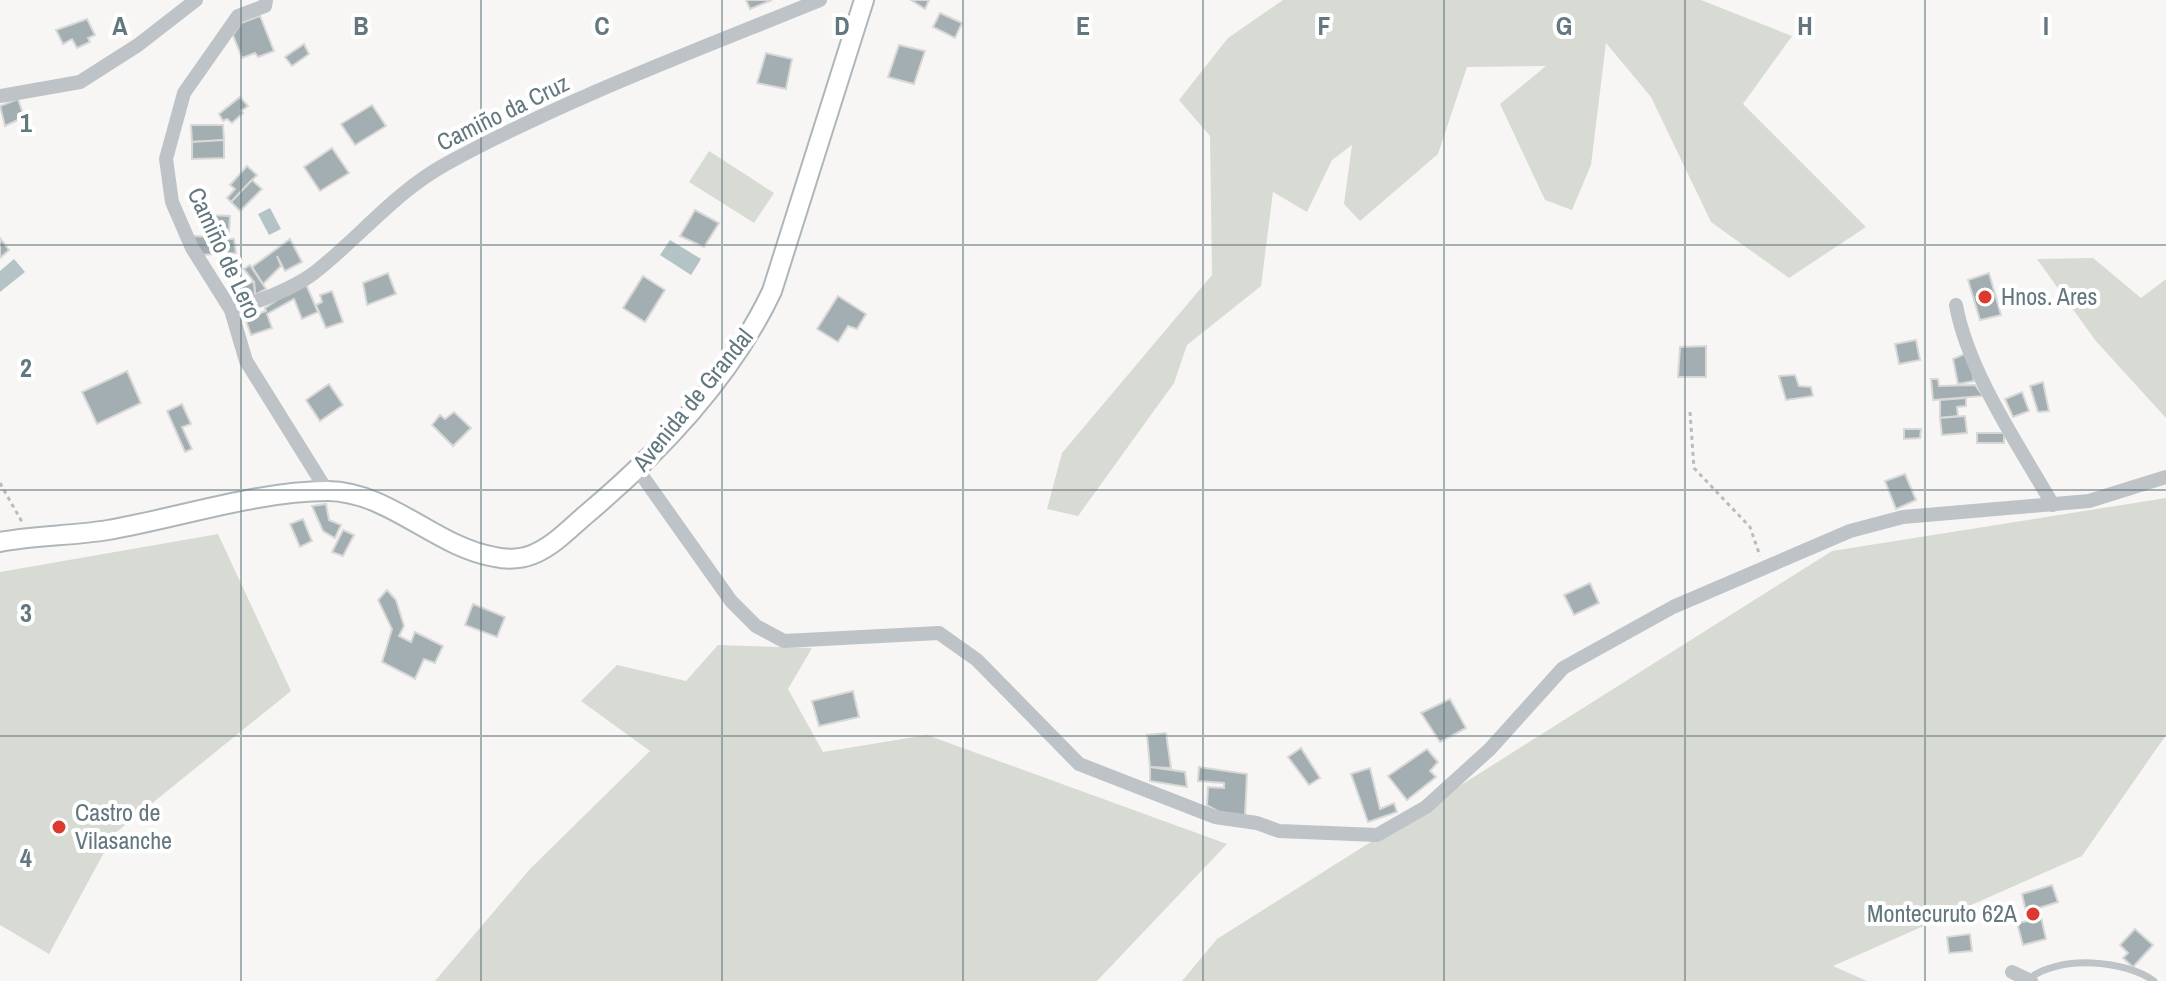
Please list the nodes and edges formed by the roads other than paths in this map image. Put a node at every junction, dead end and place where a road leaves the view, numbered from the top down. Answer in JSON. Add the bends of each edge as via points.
{"nodes":[{"id":1,"x":196,"y":0,"type":"edge"},
{"id":2,"x":266,"y":0,"type":"edge"},
{"id":3,"x":820,"y":0,"type":"edge"},
{"id":4,"x":864,"y":0,"type":"edge"},
{"id":5,"x":0,"y":96,"type":"edge"},
{"id":6,"x":1956,"y":305,"type":"dead end"},
{"id":7,"x":231,"y":310,"type":"junction"},
{"id":8,"x":638,"y":470,"type":"junction"},
{"id":9,"x":2166,"y":477,"type":"edge"},
{"id":10,"x":327,"y":491,"type":"junction"},
{"id":11,"x":2053,"y":505,"type":"junction"},
{"id":12,"x":0,"y":542,"type":"edge"},
{"id":13,"x":2012,"y":972,"type":"dead end"},
{"id":14,"x":2031,"y":979,"type":"edge"},
{"id":15,"x":2154,"y":981,"type":"edge"}],
"edges":[{"from":1,"to":5,"type":"street","via":[[80,82]]},
{"from":2,"to":7,"type":"street","name":"Camiño de Lero","via":[[265,6],[238,16],[199,68],[177,109],[166,159],[172,202],[192,248]]},
{"from":3,"to":7,"type":"street","name":"Camiño da Cruz","via":[[606,88],[443,165],[370,220],[313,274]]},
{"from":4,"to":8,"type":"street","name":"Avenida de Grandal","via":[[772,291],[743,345]]},
{"from":6,"to":11,"type":"street","via":[[1985,388]]},
{"from":7,"to":10,"type":"street","name":"Camiño de Lero","via":[[246,361]]},
{"from":8,"to":10,"type":"street","name":"Avenida de Grandal","via":[[536,554],[508,559],[466,549],[374,501]]},
{"from":8,"to":11,"type":"street","via":[[731,601],[756,626],[784,641],[939,633],[977,660],[1079,764],[1215,817],[1312,834],[1377,835],[1426,807],[1490,749],[1563,668],[1673,607],[1850,531],[1903,517]]},
{"from":9,"to":11,"type":"street","via":[[2130,491]]},
{"from":10,"to":12,"type":"street","name":"Avenida de Grandal","via":[[104,531]]},
{"from":13,"to":14,"type":"street"},
{"from":14,"to":15,"type":"lane","via":[[2057,965],[2090,965],[2140,971]]}]}
